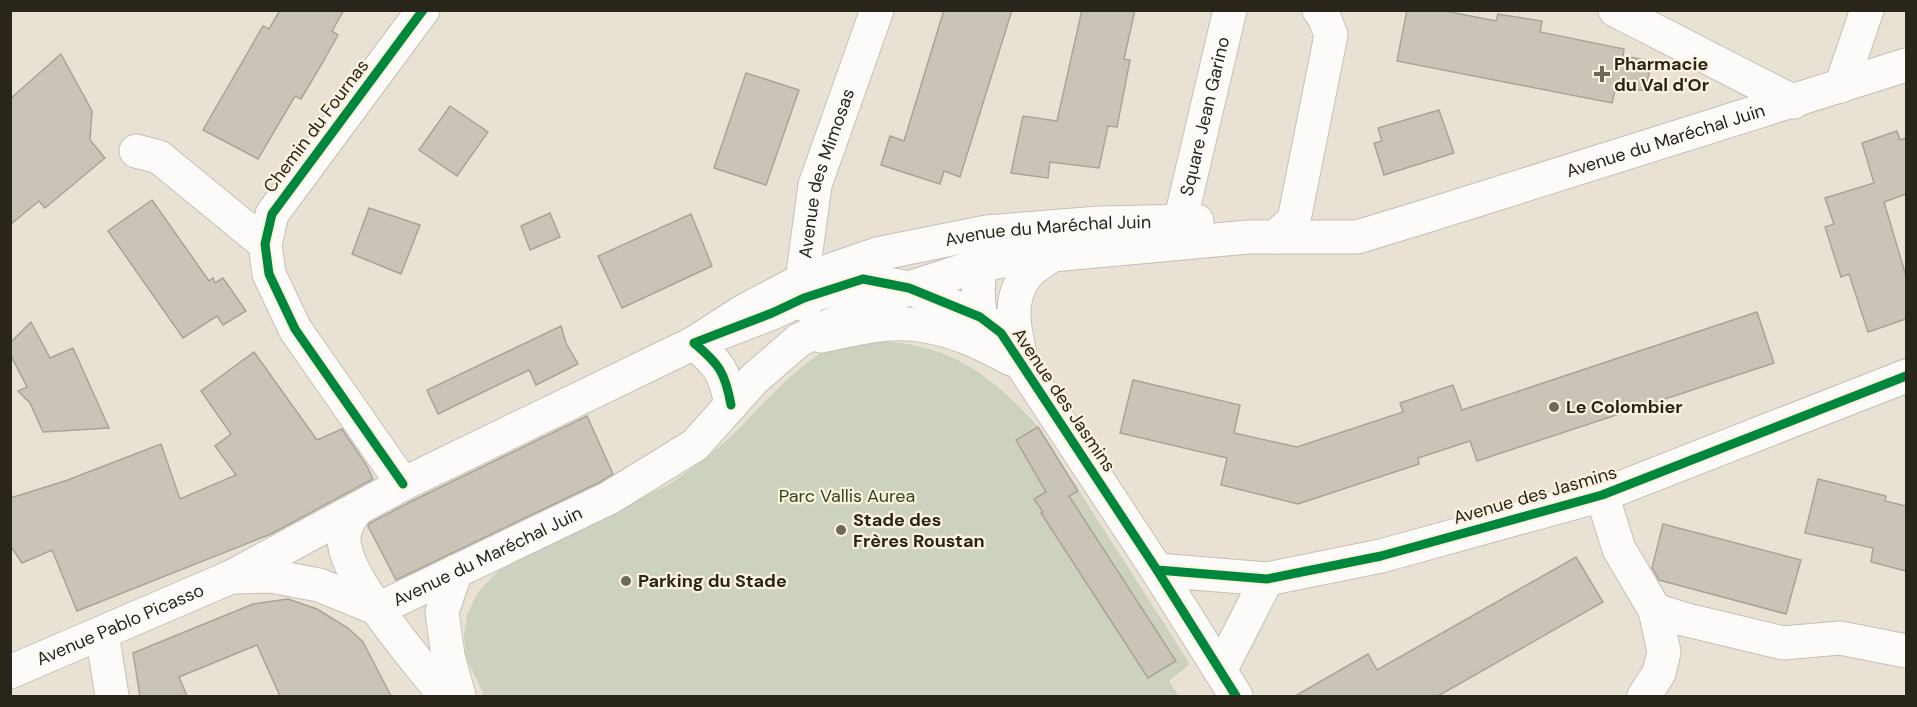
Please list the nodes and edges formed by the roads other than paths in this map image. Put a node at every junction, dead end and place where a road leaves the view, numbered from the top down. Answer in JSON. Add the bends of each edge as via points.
{"nodes":[{"id":1,"x":423,"y":10,"type":"edge"},
{"id":2,"x":878,"y":10,"type":"edge"},
{"id":3,"x":1230,"y":10,"type":"edge"},
{"id":4,"x":1318,"y":10,"type":"edge"},
{"id":5,"x":1615,"y":10,"type":"edge"},
{"id":6,"x":1867,"y":10,"type":"edge"},
{"id":7,"x":1906,"y":65,"type":"edge"},
{"id":8,"x":1841,"y":86,"type":"junction"},
{"id":9,"x":1794,"y":102,"type":"junction"},
{"id":10,"x":136,"y":151,"type":"dead end"},
{"id":11,"x":1180,"y":222,"type":"junction"},
{"id":12,"x":1099,"y":223,"type":"junction"},
{"id":13,"x":1284,"y":229,"type":"junction"},
{"id":14,"x":1209,"y":241,"type":"junction"},
{"id":15,"x":265,"y":244,"type":"junction"},
{"id":16,"x":1054,"y":254,"type":"junction"},
{"id":17,"x":980,"y":265,"type":"junction"},
{"id":18,"x":909,"y":288,"type":"junction"},
{"id":19,"x":803,"y":289,"type":"junction"},
{"id":20,"x":983,"y":332,"type":"junction"},
{"id":21,"x":799,"y":340,"type":"junction"},
{"id":22,"x":694,"y":343,"type":"junction"},
{"id":23,"x":1023,"y":366,"type":"junction"},
{"id":24,"x":1906,"y":376,"type":"edge"},
{"id":25,"x":731,"y":405,"type":"junction"},
{"id":26,"x":403,"y":484,"type":"junction"},
{"id":27,"x":1602,"y":495,"type":"junction"},
{"id":28,"x":357,"y":509,"type":"junction"},
{"id":29,"x":1157,"y":570,"type":"junction"},
{"id":30,"x":456,"y":571,"type":"junction"},
{"id":31,"x":231,"y":577,"type":"junction"},
{"id":32,"x":1267,"y":579,"type":"junction"},
{"id":33,"x":378,"y":609,"type":"junction"},
{"id":34,"x":1655,"y":610,"type":"junction"},
{"id":35,"x":102,"y":633,"type":"junction"},
{"id":36,"x":1906,"y":651,"type":"edge"},
{"id":37,"x":10,"y":672,"type":"edge"},
{"id":38,"x":1228,"y":684,"type":"edge"},
{"id":39,"x":112,"y":696,"type":"edge"},
{"id":40,"x":445,"y":696,"type":"edge"},
{"id":41,"x":459,"y":696,"type":"edge"},
{"id":42,"x":1644,"y":696,"type":"edge"}],
"edges":[{"from":1,"to":15,"type":"street","name":"Chemin du Fournas","via":[[272,214]]},
{"from":2,"to":19,"type":"street","name":"Avenue des Mimosas","via":[[815,185]]},
{"from":3,"to":11,"type":"street","name":"Square Jean Garino"},
{"from":4,"to":13,"type":"street","via":[[1331,35]]},
{"from":5,"to":9,"type":"street"},
{"from":6,"to":8,"type":"street"},
{"from":7,"to":8,"type":"street","name":"Avenue du Maréchal Juin"},
{"from":8,"to":9,"type":"street","name":"Avenue du Maréchal Juin"},
{"from":9,"to":13,"type":"street","name":"Avenue du Maréchal Juin","via":[[1424,217]]},
{"from":10,"to":15,"type":"street","via":[[159,157]]},
{"from":11,"to":12,"type":"street","name":"Avenue du Maréchal Juin"},
{"from":11,"to":13,"type":"street","name":"Avenue du Maréchal Juin"},
{"from":11,"to":14,"type":"street"},
{"from":12,"to":17,"type":"street","via":[[1085,231],[994,243],[987,248]]},
{"from":12,"to":19,"type":"street","name":"Avenue du Maréchal Juin","via":[[987,232],[935,241],[877,254]]},
{"from":13,"to":14,"type":"street","name":"Avenue du Maréchal Juin"},
{"from":14,"to":16,"type":"street","name":"Avenue du Maréchal Juin"},
{"from":15,"to":26,"type":"street","name":"Chemin du Fournas","via":[[269,274],[295,329]]},
{"from":16,"to":17,"type":"street","name":"Avenue du Maréchal Juin"},
{"from":16,"to":23,"type":"street","name":"Avenue des Jasmins","via":[[1025,276],[1012,306]]},
{"from":17,"to":18,"type":"street","name":"Avenue du Maréchal Juin"},
{"from":17,"to":20,"type":"street"},
{"from":18,"to":19,"type":"street","name":"Avenue du Maréchal Juin","via":[[863,279]]},
{"from":18,"to":20,"type":"street","name":"Avenue des Jasmins"},
{"from":18,"to":21,"type":"street","name":"Avenue du Maréchal Juin"},
{"from":19,"to":21,"type":"street","name":"Avenue des Mimosas","via":[[805,314]]},
{"from":19,"to":22,"type":"street","name":"Avenue du Maréchal Juin","via":[[742,312]]},
{"from":20,"to":21,"type":"street","name":"Avenue des Jasmins","via":[[959,334],[918,324],[871,326]]},
{"from":20,"to":23,"type":"street","name":"Avenue des Jasmins"},
{"from":21,"to":25,"type":"street","name":"Avenue du Maréchal Juin"},
{"from":22,"to":25,"type":"street","via":[[716,362],[727,384]]},
{"from":22,"to":26,"type":"street","name":"Avenue du Maréchal Juin"},
{"from":23,"to":29,"type":"street","name":"Avenue des Jasmins"},
{"from":24,"to":27,"type":"street","name":"Avenue des Jasmins"},
{"from":25,"to":30,"type":"street","name":"Avenue du Maréchal Juin","via":[[695,445],[609,498]]},
{"from":26,"to":28,"type":"street","name":"Avenue du Maréchal Juin"},
{"from":27,"to":32,"type":"street","name":"Avenue des Jasmins","via":[[1382,556]]},
{"from":27,"to":34,"type":"street","via":[[1618,549]]},
{"from":28,"to":31,"type":"street","name":"Avenue du Maréchal Juin"},
{"from":28,"to":33,"type":"street","via":[[345,526],[344,540],[352,571]]},
{"from":29,"to":32,"type":"street","name":"Avenue des Jasmins"},
{"from":29,"to":38,"type":"street","name":"Avenue des Jasmins"},
{"from":30,"to":33,"type":"street","name":"Avenue du Maréchal Juin"},
{"from":30,"to":41,"type":"street","via":[[442,612],[448,657]]},
{"from":31,"to":33,"type":"street","name":"Avenue du Maréchal Juin","via":[[271,576],[319,585]]},
{"from":31,"to":35,"type":"street","name":"Avenue Pablo Picasso"},
{"from":32,"to":38,"type":"street","name":"Avenue des Jasmins"},
{"from":33,"to":40,"type":"street"},
{"from":34,"to":36,"type":"street","via":[[1784,643],[1840,638]]},
{"from":34,"to":42,"type":"street","via":[[1664,652],[1659,673]]},
{"from":35,"to":37,"type":"street","name":"Avenue Pablo Picasso"},
{"from":35,"to":39,"type":"street"}]}
